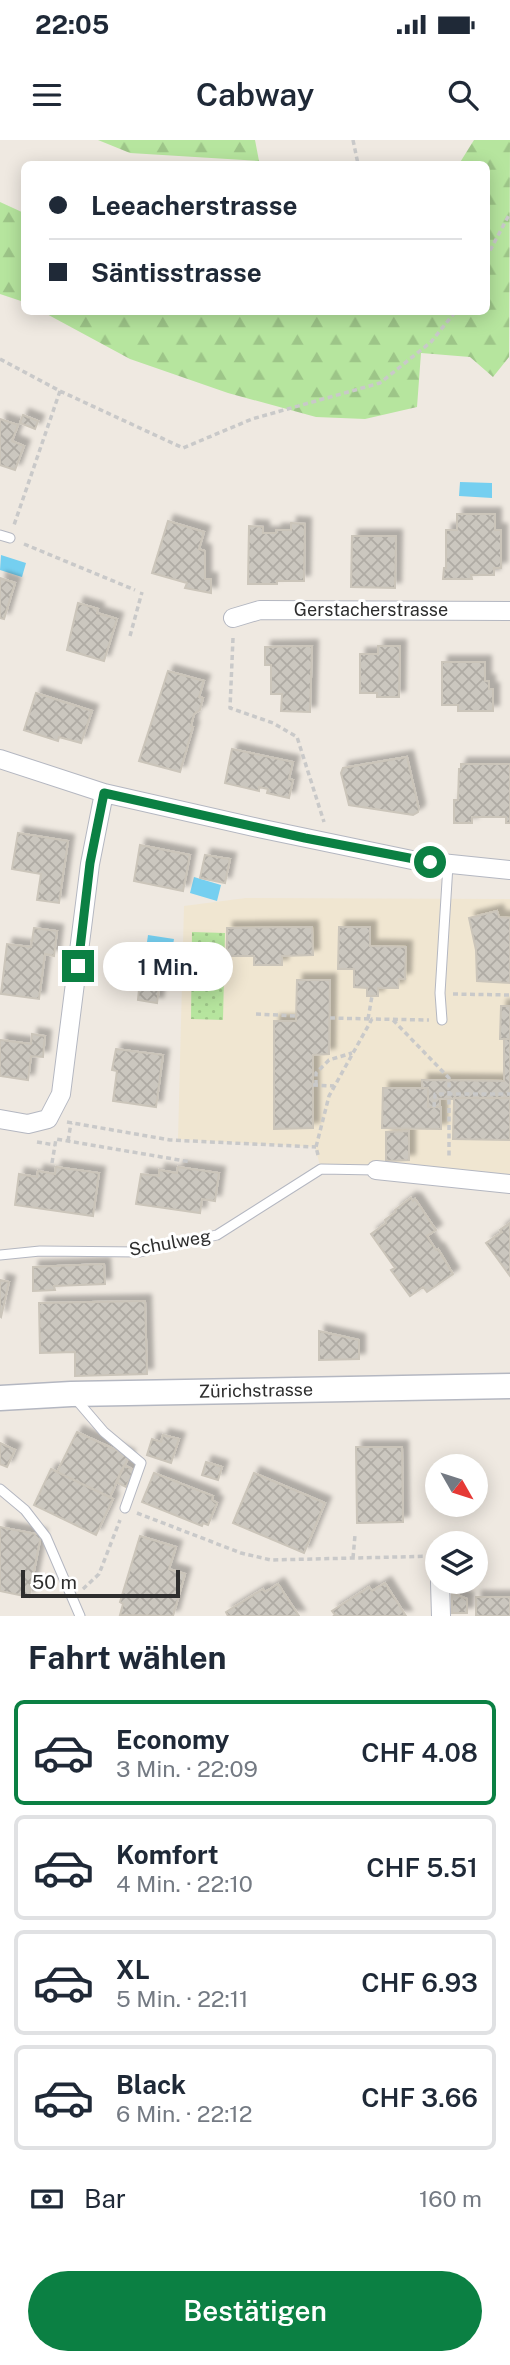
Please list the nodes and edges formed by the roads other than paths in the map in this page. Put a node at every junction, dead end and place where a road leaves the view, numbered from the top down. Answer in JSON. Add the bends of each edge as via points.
{"nodes":[{"id":1,"x":510,"y":611,"type":"edge"},
{"id":2,"x":233,"y":618,"type":"road end"},
{"id":3,"x":0,"y":759,"type":"edge"},
{"id":4,"x":104,"y":793,"type":"junction"},
{"id":5,"x":448,"y":865,"type":"junction"},
{"id":6,"x":510,"y":870,"type":"edge"},
{"id":7,"x":442,"y":1020,"type":"road end"},
{"id":8,"x":0,"y":1119,"type":"edge"},
{"id":9,"x":376,"y":1170,"type":"joint"},
{"id":10,"x":510,"y":1184,"type":"edge"},
{"id":11,"x":0,"y":1255,"type":"edge"},
{"id":12,"x":510,"y":1386,"type":"edge"},
{"id":13,"x":71,"y":1394,"type":"junction"},
{"id":14,"x":0,"y":1398,"type":"edge"},
{"id":15,"x":0,"y":1489,"type":"edge"},
{"id":16,"x":125,"y":1508,"type":"road end"},
{"id":17,"x":80,"y":1616,"type":"edge"}],
"edges":[{"from":1,"to":2,"type":"street","name":"Gerstacherstrasse","via":[[260,610]]},
{"from":3,"to":4,"type":"street"},
{"from":4,"to":5,"type":"street"},
{"from":4,"to":8,"type":"street","via":[[90,863],[61,1094],[48,1119],[28,1124]]},
{"from":5,"to":6,"type":"street"},
{"from":5,"to":7,"type":"lane"},
{"from":9,"to":10,"type":"street"},
{"from":9,"to":11,"type":"lane","name":"Schulweg","via":[[321,1169],[217,1235],[140,1252]]},
{"from":12,"to":13,"type":"main road","name":"Zürichstrasse"},
{"from":13,"to":14,"type":"main road","name":"Zürichstrasse"},
{"from":13,"to":16,"type":"lane","via":[[104,1432],[141,1463]]},
{"from":15,"to":17,"type":"lane","via":[[46,1536]]}]}
